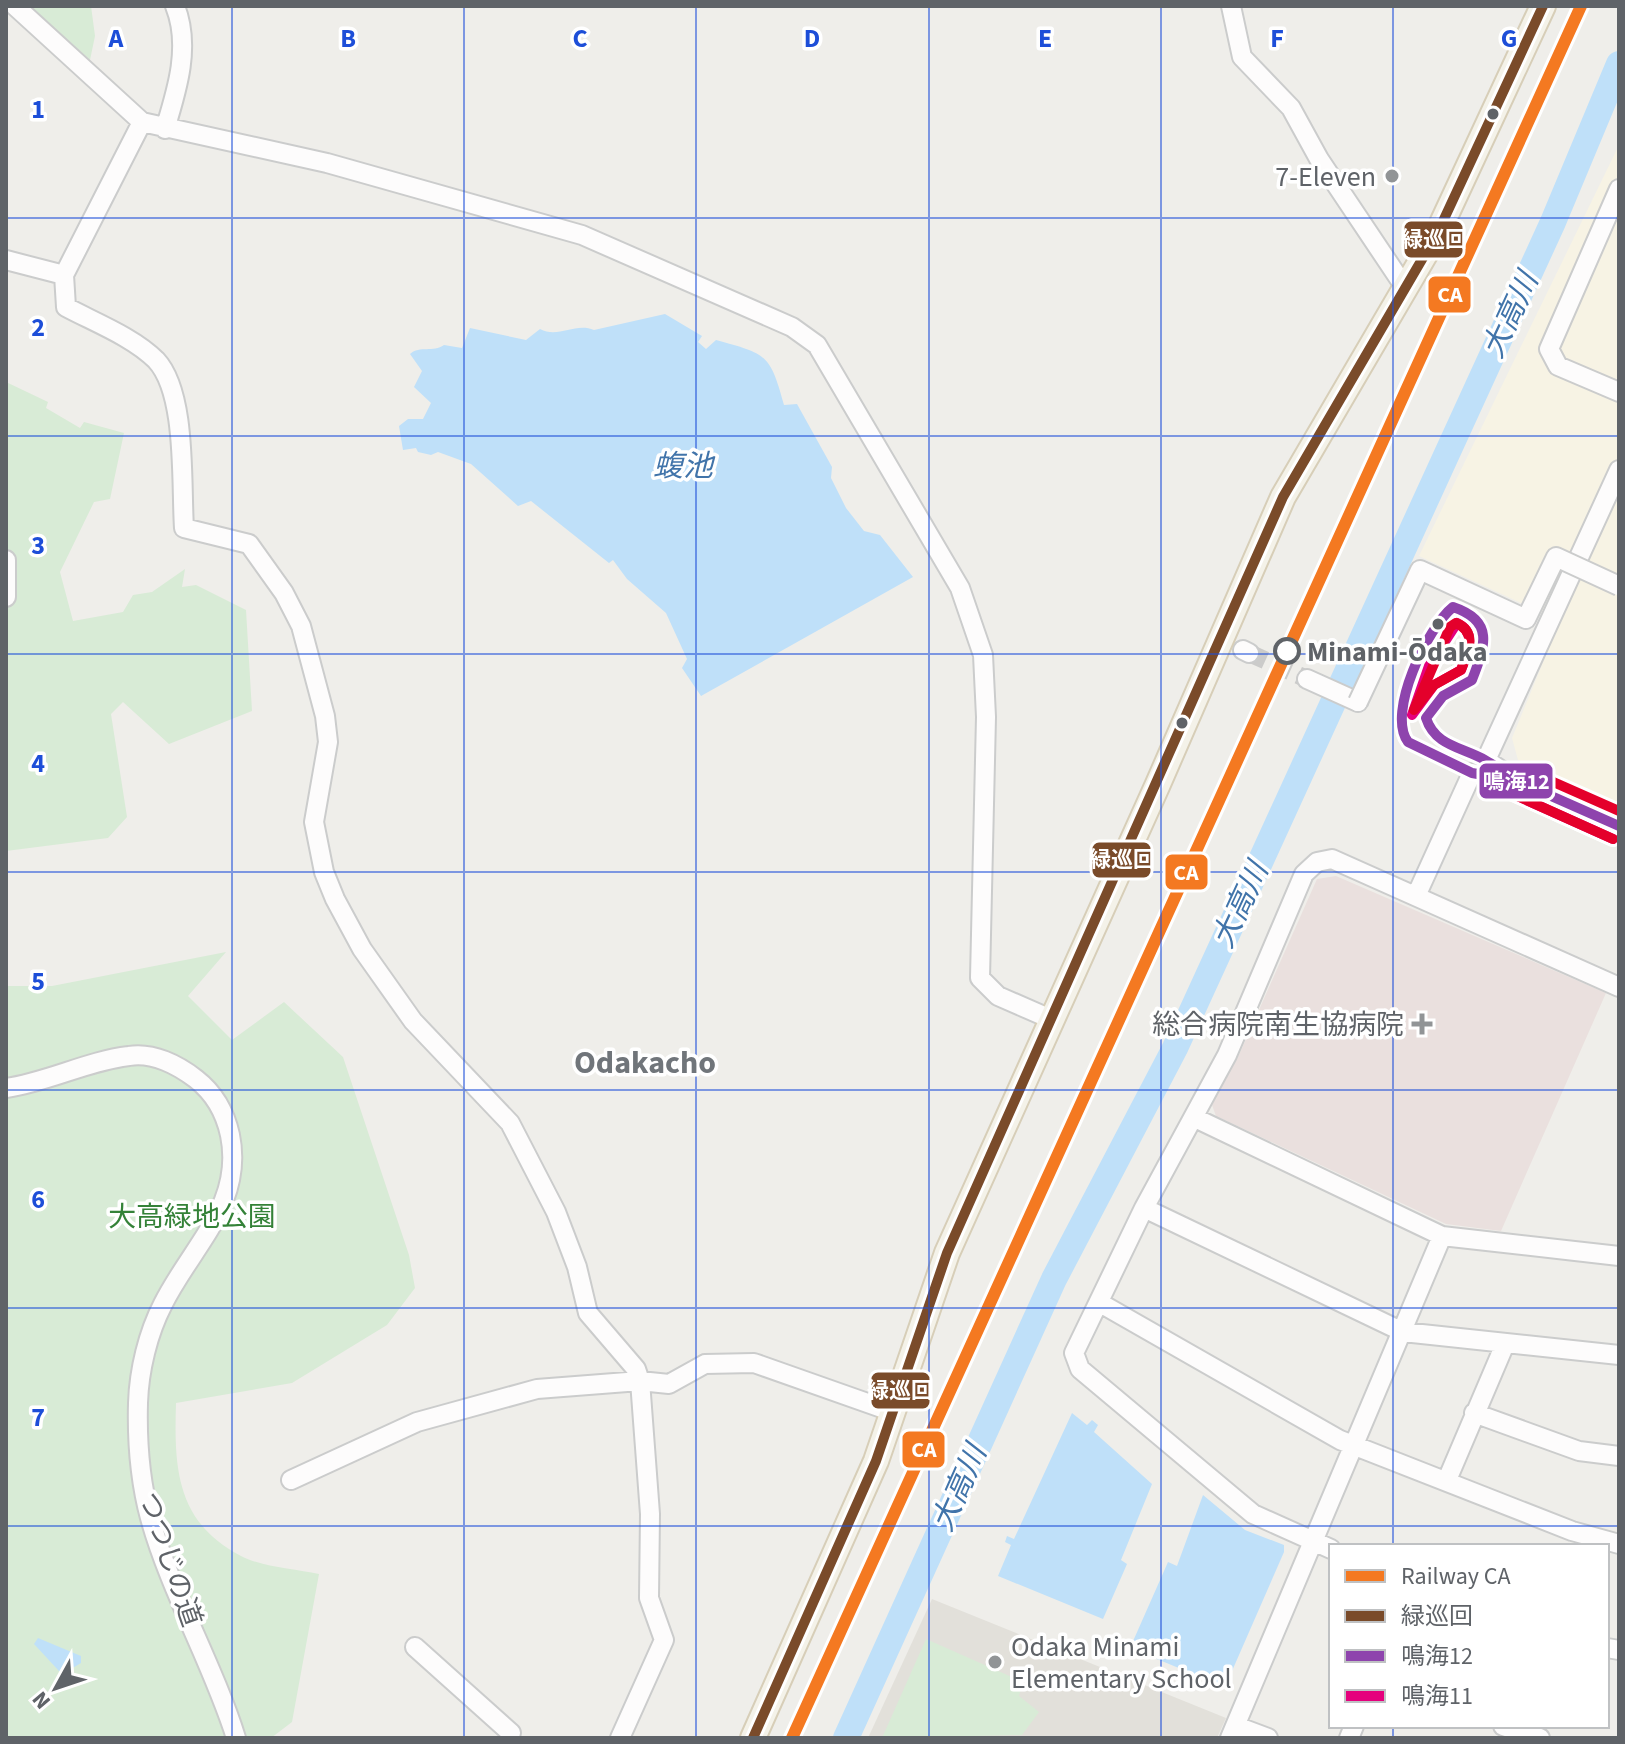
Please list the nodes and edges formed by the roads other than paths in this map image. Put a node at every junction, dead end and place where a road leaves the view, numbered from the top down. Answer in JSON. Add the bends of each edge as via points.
{"nodes":[{"id":1,"x":15,"y":6,"type":"edge"},
{"id":2,"x":175,"y":6,"type":"edge"},
{"id":3,"x":1231,"y":6,"type":"edge"},
{"id":4,"x":1543,"y":6,"type":"edge"},
{"id":5,"x":142,"y":122,"type":"junction"},
{"id":6,"x":165,"y":129,"type":"junction"},
{"id":7,"x":1619,"y":189,"type":"edge"},
{"id":8,"x":6,"y":260,"type":"edge"},
{"id":9,"x":64,"y":275,"type":"junction"},
{"id":10,"x":1406,"y":289,"type":"junction"},
{"id":11,"x":1619,"y":392,"type":"edge"},
{"id":12,"x":1619,"y":470,"type":"edge"},
{"id":13,"x":6,"y":560,"type":"edge"},
{"id":14,"x":1619,"y":586,"type":"edge"},
{"id":15,"x":6,"y":597,"type":"edge"},
{"id":16,"x":1307,"y":679,"type":"tunnel mouth"},
{"id":17,"x":1517,"y":781,"type":"junction"},
{"id":18,"x":1619,"y":826,"type":"edge"},
{"id":19,"x":1416,"y":896,"type":"junction"},
{"id":20,"x":1619,"y":987,"type":"edge"},
{"id":21,"x":1053,"y":1020,"type":"junction"},
{"id":22,"x":6,"y":1088,"type":"edge"},
{"id":23,"x":1195,"y":1118,"type":"junction"},
{"id":24,"x":1144,"y":1208,"type":"junction"},
{"id":25,"x":1442,"y":1236,"type":"junction"},
{"id":26,"x":1619,"y":1256,"type":"edge"},
{"id":27,"x":1100,"y":1303,"type":"junction"},
{"id":28,"x":1403,"y":1332,"type":"junction"},
{"id":29,"x":1505,"y":1344,"type":"junction"},
{"id":30,"x":1619,"y":1355,"type":"edge"},
{"id":31,"x":640,"y":1381,"type":"junction"},
{"id":32,"x":893,"y":1412,"type":"junction"},
{"id":33,"x":1474,"y":1413,"type":"junction"},
{"id":34,"x":1355,"y":1445,"type":"junction"},
{"id":35,"x":1619,"y":1456,"type":"edge"},
{"id":36,"x":291,"y":1480,"type":"dead end"},
{"id":37,"x":1447,"y":1480,"type":"junction"},
{"id":38,"x":1311,"y":1541,"type":"junction"},
{"id":39,"x":1619,"y":1544,"type":"edge"},
{"id":40,"x":1329,"y":1548,"type":"edge"},
{"id":41,"x":415,"y":1647,"type":"dead end"},
{"id":42,"x":1509,"y":1728,"type":"edge"},
{"id":43,"x":1233,"y":1732,"type":"edge"},
{"id":44,"x":511,"y":1736,"type":"edge"},
{"id":45,"x":236,"y":1738,"type":"edge"},
{"id":46,"x":620,"y":1738,"type":"edge"},
{"id":47,"x":753,"y":1738,"type":"edge"},
{"id":48,"x":1268,"y":1738,"type":"edge"},
{"id":49,"x":1540,"y":1738,"type":"edge"}],
"edges":[{"from":1,"to":5,"type":"street"},
{"from":2,"to":6,"type":"street","via":[[182,71]]},
{"from":3,"to":10,"type":"street","via":[[1242,57],[1291,108]]},
{"from":4,"to":10,"type":"main road"},
{"from":5,"to":6,"type":"street"},
{"from":5,"to":9,"type":"street"},
{"from":6,"to":21,"type":"street","via":[[327,163],[582,235],[792,327],[817,345],[960,588],[972,618],[983,655],[986,717],[980,978],[998,996]]},
{"from":7,"to":11,"type":"street","via":[[1549,349],[1558,366]]},
{"from":8,"to":9,"type":"street"},
{"from":9,"to":31,"type":"street","via":[[66,307],[138,347],[168,379],[176,401],[184,528],[249,544],[284,593],[301,626],[325,716],[328,742],[314,822],[335,899],[362,949],[413,1021],[510,1123],[556,1212],[588,1313],[636,1369]]},
{"from":10,"to":21,"type":"main road","via":[[1283,497]]},
{"from":12,"to":17,"type":"street","via":[[1486,760]]},
{"from":13,"to":15,"type":"street"},
{"from":14,"to":16,"type":"street","bridge":true,"via":[[1556,557],[1526,619],[1420,570],[1358,702]]},
{"from":17,"to":18,"type":"street"},
{"from":17,"to":19,"type":"street","via":[[1472,773]]},
{"from":19,"to":20,"type":"street"},
{"from":19,"to":23,"type":"street","via":[[1332,859],[1317,862],[1304,874]]},
{"from":21,"to":32,"type":"main road","via":[[947,1253]]},
{"from":22,"to":45,"type":"street","name":"つつじの道","via":[[131,1055],[153,1057],[199,1081],[227,1120],[230,1192],[163,1304],[141,1371],[138,1401],[150,1518]]},
{"from":23,"to":24,"type":"street"},
{"from":23,"to":25,"type":"street"},
{"from":24,"to":27,"type":"street"},
{"from":24,"to":28,"type":"street"},
{"from":25,"to":26,"type":"street"},
{"from":25,"to":28,"type":"street"},
{"from":27,"to":34,"type":"street"},
{"from":27,"to":38,"type":"street","via":[[1074,1353],[1080,1369],[1253,1514]]},
{"from":28,"to":29,"type":"street"},
{"from":28,"to":34,"type":"street"},
{"from":29,"to":30,"type":"street"},
{"from":29,"to":33,"type":"street"},
{"from":31,"to":32,"type":"street","via":[[669,1384],[705,1364],[754,1363]]},
{"from":31,"to":36,"type":"street","via":[[537,1389],[417,1422]]},
{"from":31,"to":46,"type":"street","via":[[650,1514],[649,1598],[664,1640]]},
{"from":32,"to":47,"type":"main road","via":[[835,1559]]},
{"from":33,"to":35,"type":"street","via":[[1579,1451]]},
{"from":33,"to":37,"type":"street"},
{"from":34,"to":37,"type":"street"},
{"from":34,"to":38,"type":"street"},
{"from":37,"to":39,"type":"street","via":[[1572,1531]]},
{"from":38,"to":40,"type":"street"},
{"from":38,"to":43,"type":"street"},
{"from":41,"to":44,"type":"street"},
{"from":42,"to":49,"type":"street"},
{"from":43,"to":48,"type":"street"}]}
